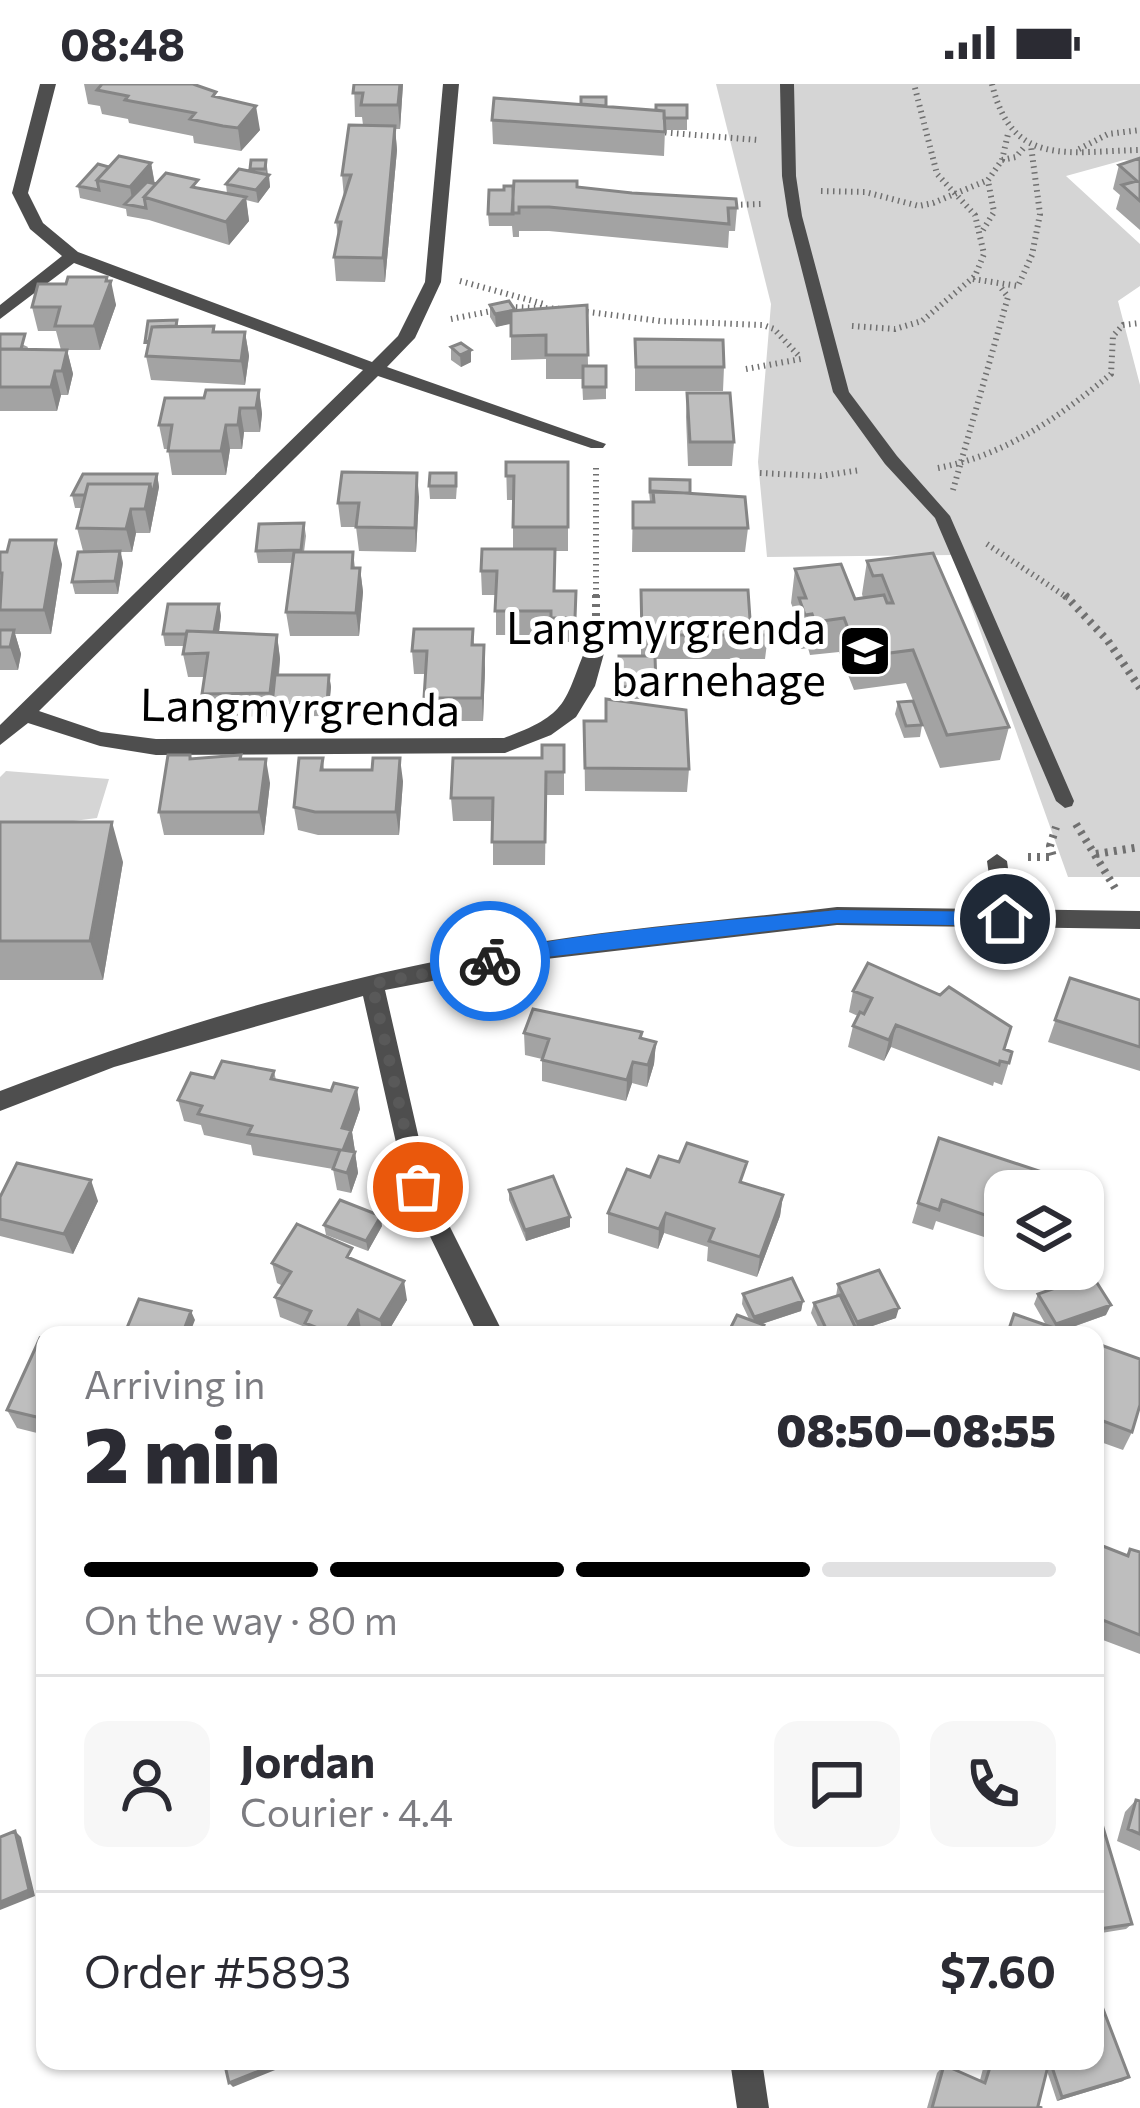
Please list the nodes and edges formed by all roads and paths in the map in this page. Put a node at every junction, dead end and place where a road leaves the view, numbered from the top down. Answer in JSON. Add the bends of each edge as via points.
{"nodes":[{"id":1,"x":48,"y":84,"type":"edge"},
{"id":2,"x":451,"y":84,"type":"edge"},
{"id":3,"x":787,"y":84,"type":"edge"},
{"id":4,"x":914,"y":84,"type":"edge"},
{"id":5,"x":992,"y":84,"type":"edge"},
{"id":6,"x":646,"y":125,"type":"edge"},
{"id":7,"x":1140,"y":130,"type":"edge"},
{"id":8,"x":1008,"y":134,"type":"junction"},
{"id":9,"x":1028,"y":146,"type":"junction"},
{"id":10,"x":788,"y":147,"type":"junction"},
{"id":11,"x":1077,"y":150,"type":"junction"},
{"id":12,"x":1140,"y":150,"type":"edge"},
{"id":13,"x":1002,"y":160,"type":"junction"},
{"id":14,"x":988,"y":180,"type":"junction"},
{"id":15,"x":960,"y":189,"type":"junction"},
{"id":16,"x":792,"y":198,"type":"junction"},
{"id":17,"x":720,"y":205,"type":"edge"},
{"id":18,"x":983,"y":230,"type":"junction"},
{"id":19,"x":72,"y":256,"type":"junction"},
{"id":20,"x":974,"y":278,"type":"junction"},
{"id":21,"x":455,"y":280,"type":"dead end"},
{"id":22,"x":999,"y":285,"type":"junction"},
{"id":23,"x":551,"y":306,"type":"junction"},
{"id":24,"x":0,"y":314,"type":"edge"},
{"id":25,"x":443,"y":322,"type":"dead end"},
{"id":26,"x":1140,"y":323,"type":"edge"},
{"id":27,"x":826,"y":326,"type":"junction"},
{"id":28,"x":803,"y":359,"type":"junction"},
{"id":29,"x":746,"y":369,"type":"dead end"},
{"id":30,"x":378,"y":370,"type":"junction"},
{"id":31,"x":841,"y":392,"type":"junction"},
{"id":32,"x":597,"y":444,"type":"joint"},
{"id":33,"x":942,"y":516,"type":"junction"},
{"id":34,"x":596,"y":646,"type":"joint"},
{"id":35,"x":1140,"y":688,"type":"edge"},
{"id":36,"x":24,"y":714,"type":"junction"},
{"id":37,"x":0,"y":738,"type":"edge"},
{"id":38,"x":1065,"y":801,"type":"junction"},
{"id":39,"x":1140,"y":847,"type":"edge"},
{"id":40,"x":1096,"y":854,"type":"junction"},
{"id":41,"x":997,"y":861,"type":"joint"},
{"id":42,"x":1113,"y":886,"type":"dead end"},
{"id":43,"x":1005,"y":919,"type":"junction"},
{"id":44,"x":1140,"y":920,"type":"edge"},
{"id":45,"x":372,"y":984,"type":"junction"},
{"id":46,"x":0,"y":1101,"type":"edge"},
{"id":47,"x":487,"y":1326,"type":"edge"},
{"id":48,"x":747,"y":2070,"type":"edge"},
{"id":49,"x":753,"y":2108,"type":"edge"}],
"edges":[{"from":1,"to":19,"type":"street","via":[[20,193],[36,226]]},
{"from":2,"to":30,"type":"street","name":"Langmyrgrenda","via":[[433,282],[406,338]]},
{"from":3,"to":10,"type":"lane"},
{"from":4,"to":15,"type":"path","via":[[937,174]]},
{"from":5,"to":8,"type":"path"},
{"from":6,"to":10,"type":"path"},
{"from":7,"to":11,"type":"path"},
{"from":8,"to":9,"type":"path"},
{"from":8,"to":13,"type":"path"},
{"from":9,"to":11,"type":"path"},
{"from":9,"to":13,"type":"path"},
{"from":9,"to":22,"type":"path","via":[[1041,207],[1032,259],[1018,286]]},
{"from":10,"to":16,"type":"lane"},
{"from":11,"to":12,"type":"path"},
{"from":13,"to":14,"type":"path"},
{"from":14,"to":15,"type":"path"},
{"from":14,"to":18,"type":"path","via":[[994,212]]},
{"from":15,"to":16,"type":"path","via":[[919,206],[865,192]]},
{"from":15,"to":18,"type":"path"},
{"from":16,"to":17,"type":"path"},
{"from":16,"to":27,"type":"lane"},
{"from":18,"to":20,"type":"path"},
{"from":19,"to":24,"type":"street"},
{"from":19,"to":30,"type":"street"},
{"from":20,"to":22,"type":"path"},
{"from":20,"to":27,"type":"path","via":[[915,325]]},
{"from":21,"to":23,"type":"path"},
{"from":22,"to":26,"type":"path","via":[[1007,314],[963,465],[1083,397],[1111,374],[1112,335]]},
{"from":23,"to":25,"type":"path"},
{"from":23,"to":28,"type":"path","via":[[763,325]]},
{"from":27,"to":31,"type":"lane"},
{"from":28,"to":29,"type":"path"},
{"from":28,"to":31,"type":"path"},
{"from":30,"to":32,"type":"street"},
{"from":30,"to":36,"type":"street","name":"Langmyrgrenda"},
{"from":31,"to":33,"type":"lane"},
{"from":32,"to":34,"type":"path"},
{"from":33,"to":35,"type":"path","via":[[1077,602]]},
{"from":33,"to":38,"type":"lane"},
{"from":34,"to":36,"type":"street","name":"Langmyrgrenda","via":[[584,700],[542,733],[505,745],[156,747]]},
{"from":36,"to":37,"type":"street","name":"Langmyrgrenda"},
{"from":38,"to":40,"type":"path"},
{"from":38,"to":41,"type":"path","via":[[1053,857]]},
{"from":39,"to":40,"type":"path"},
{"from":40,"to":42,"type":"path"},
{"from":41,"to":43,"type":"lane"},
{"from":43,"to":44,"type":"street"},
{"from":43,"to":45,"type":"street","via":[[837,916],[546,950]]},
{"from":45,"to":46,"type":"street","via":[[110,1059]]},
{"from":45,"to":47,"type":"street","via":[[418,1187]]},
{"from":48,"to":49,"type":"street"}]}
